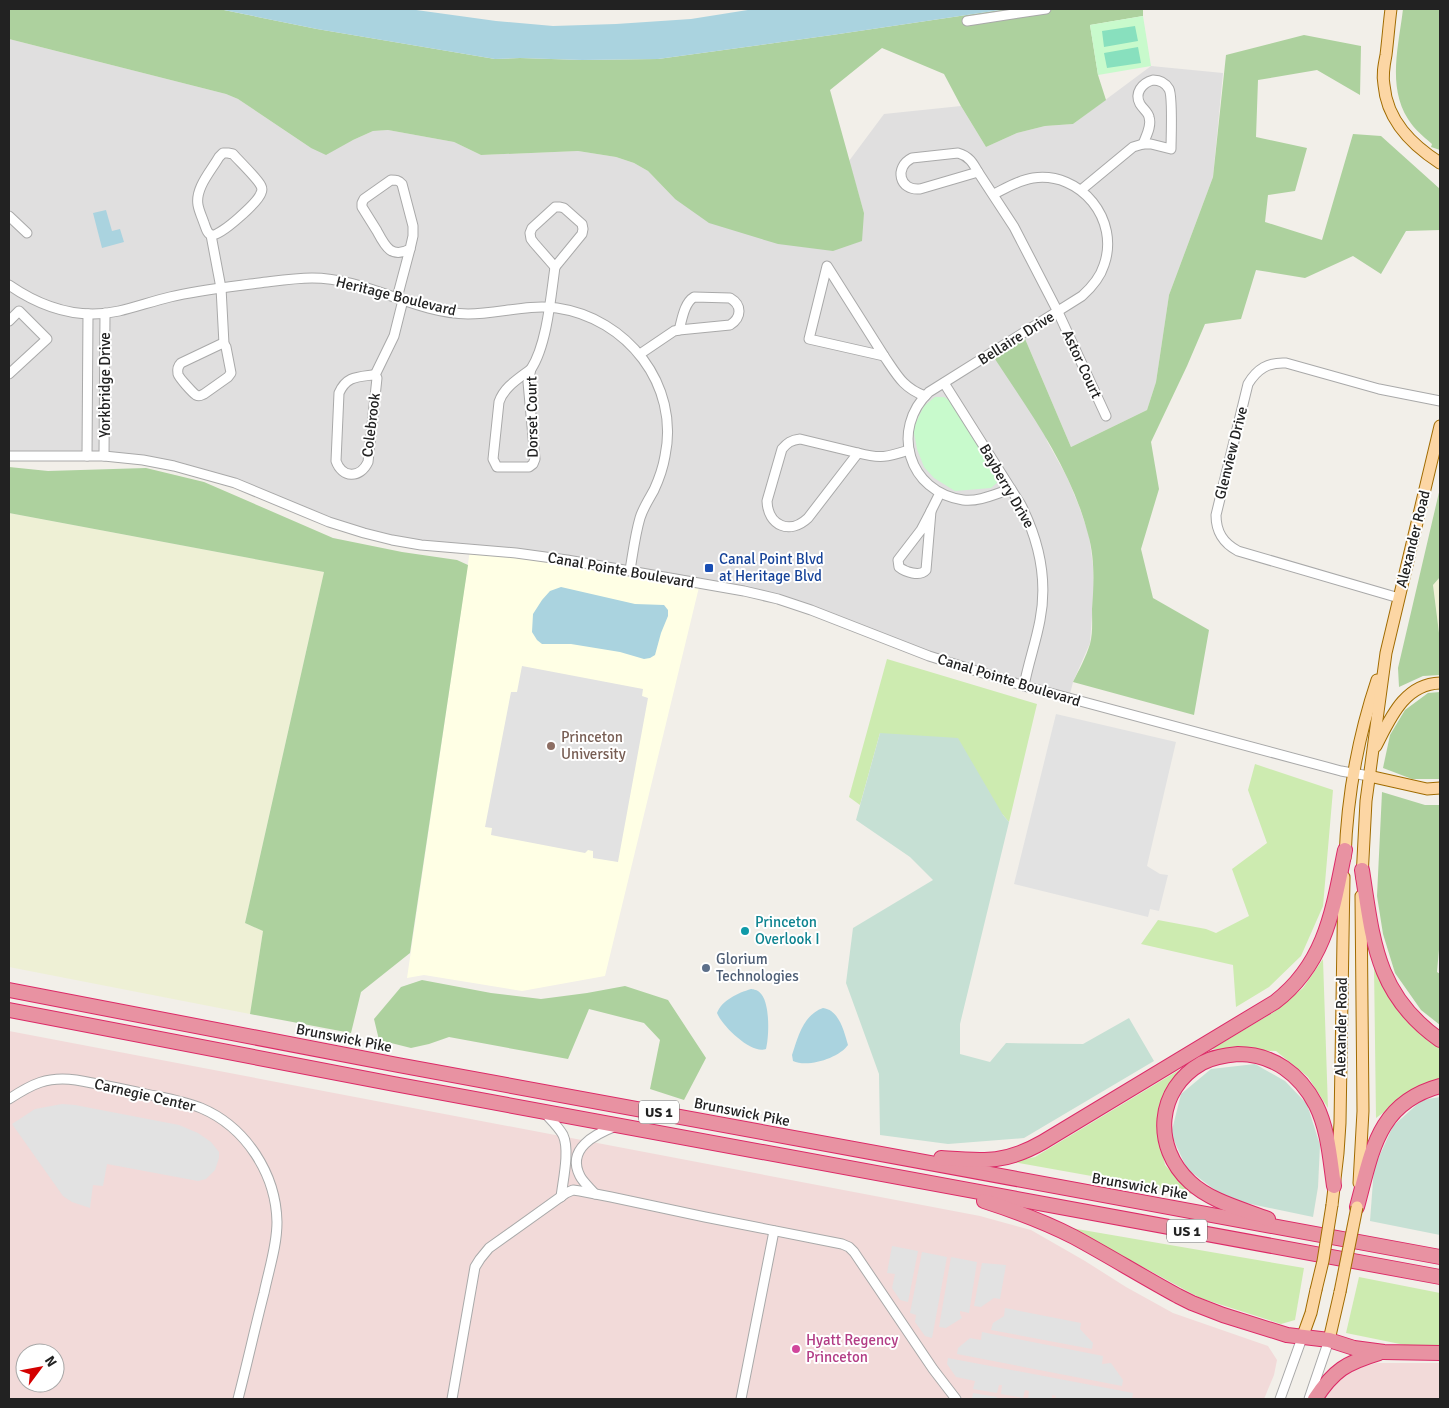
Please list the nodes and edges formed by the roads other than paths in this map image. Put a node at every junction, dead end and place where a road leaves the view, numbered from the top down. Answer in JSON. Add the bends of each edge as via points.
{"nodes":[{"id":1,"x":1046,"y":9,"type":"edge"},
{"id":2,"x":1391,"y":9,"type":"edge"},
{"id":3,"x":967,"y":21,"type":"dead end"},
{"id":4,"x":1143,"y":144,"type":"junction"},
{"id":5,"x":1440,"y":163,"type":"edge"},
{"id":6,"x":978,"y":172,"type":"junction"},
{"id":7,"x":1081,"y":190,"type":"junction"},
{"id":8,"x":994,"y":194,"type":"junction"},
{"id":9,"x":9,"y":216,"type":"edge"},
{"id":10,"x":27,"y":233,"type":"dead end"},
{"id":11,"x":211,"y":235,"type":"junction"},
{"id":12,"x":410,"y":249,"type":"junction"},
{"id":13,"x":555,"y":267,"type":"junction"},
{"id":14,"x":9,"y":285,"type":"edge"},
{"id":15,"x":221,"y":288,"type":"junction"},
{"id":16,"x":26,"y":297,"type":"junction"},
{"id":17,"x":400,"y":299,"type":"junction"},
{"id":18,"x":550,"y":307,"type":"junction"},
{"id":19,"x":19,"y":311,"type":"junction"},
{"id":20,"x":1058,"y":312,"type":"junction"},
{"id":21,"x":105,"y":313,"type":"junction"},
{"id":22,"x":88,"y":314,"type":"junction"},
{"id":23,"x":9,"y":321,"type":"edge"},
{"id":24,"x":679,"y":330,"type":"junction"},
{"id":25,"x":224,"y":344,"type":"junction"},
{"id":26,"x":640,"y":354,"type":"junction"},
{"id":27,"x":884,"y":356,"type":"junction"},
{"id":28,"x":531,"y":369,"type":"junction"},
{"id":29,"x":9,"y":374,"type":"edge"},
{"id":30,"x":375,"y":376,"type":"junction"},
{"id":31,"x":944,"y":383,"type":"junction"},
{"id":32,"x":925,"y":396,"type":"junction"},
{"id":33,"x":1440,"y":401,"type":"edge"},
{"id":34,"x":1106,"y":416,"type":"dead end"},
{"id":35,"x":1440,"y":426,"type":"edge"},
{"id":36,"x":909,"y":450,"type":"junction"},
{"id":37,"x":858,"y":453,"type":"junction"},
{"id":38,"x":9,"y":456,"type":"edge"},
{"id":39,"x":87,"y":456,"type":"junction"},
{"id":40,"x":104,"y":456,"type":"junction"},
{"id":41,"x":1011,"y":489,"type":"junction"},
{"id":42,"x":940,"y":493,"type":"junction"},
{"id":43,"x":931,"y":512,"type":"junction"},
{"id":44,"x":630,"y":570,"type":"junction"},
{"id":45,"x":1399,"y":598,"type":"junction"},
{"id":46,"x":1386,"y":653,"type":"junction"},
{"id":47,"x":1440,"y":683,"type":"edge"},
{"id":48,"x":1024,"y":686,"type":"junction"},
{"id":49,"x":1372,"y":755,"type":"junction"},
{"id":50,"x":1354,"y":773,"type":"junction"},
{"id":51,"x":1369,"y":776,"type":"junction"},
{"id":52,"x":1440,"y":788,"type":"edge"},
{"id":53,"x":1345,"y":850,"type":"junction"},
{"id":54,"x":1362,"y":870,"type":"junction"},
{"id":55,"x":9,"y":990,"type":"edge"},
{"id":56,"x":9,"y":1010,"type":"edge"},
{"id":57,"x":1440,"y":1040,"type":"edge"},
{"id":58,"x":1440,"y":1086,"type":"edge"},
{"id":59,"x":9,"y":1100,"type":"edge"},
{"id":60,"x":542,"y":1111,"type":"junction"},
{"id":61,"x":618,"y":1125,"type":"junction"},
{"id":62,"x":880,"y":1155,"type":"junction"},
{"id":63,"x":934,"y":1185,"type":"junction"},
{"id":64,"x":1334,"y":1186,"type":"junction"},
{"id":65,"x":595,"y":1194,"type":"junction"},
{"id":66,"x":561,"y":1197,"type":"junction"},
{"id":67,"x":1356,"y":1207,"type":"junction"},
{"id":68,"x":774,"y":1231,"type":"junction"},
{"id":69,"x":1309,"y":1233,"type":"junction"},
{"id":70,"x":1437,"y":1256,"type":"edge"},
{"id":71,"x":1440,"y":1277,"type":"edge"},
{"id":72,"x":1302,"y":1338,"type":"junction"},
{"id":73,"x":1329,"y":1340,"type":"junction"},
{"id":74,"x":1384,"y":1352,"type":"junction"},
{"id":75,"x":1440,"y":1354,"type":"edge"},
{"id":76,"x":238,"y":1399,"type":"edge"},
{"id":77,"x":452,"y":1399,"type":"edge"},
{"id":78,"x":741,"y":1399,"type":"edge"},
{"id":79,"x":956,"y":1399,"type":"edge"},
{"id":80,"x":1280,"y":1399,"type":"edge"},
{"id":81,"x":1308,"y":1399,"type":"edge"},
{"id":82,"x":1315,"y":1399,"type":"edge"}],
"edges":[{"from":1,"to":3,"type":"street"},
{"from":2,"to":5,"type":"main road","via":[[1383,76],[1386,100],[1408,139]]},
{"from":4,"to":4,"type":"street","via":[[1171,149],[1171,93],[1158,80],[1147,82],[1139,91],[1138,97],[1150,124]]},
{"from":4,"to":7,"type":"street","via":[[1133,148]]},
{"from":6,"to":6,"type":"street","name":"Astor Court","via":[[970,158],[958,154],[912,158],[906,161],[900,172],[904,184],[915,190]]},
{"from":6,"to":8,"type":"street","name":"Astor Court"},
{"from":7,"to":8,"type":"street","name":"Bellaire Drive","via":[[1058,180],[1033,178],[1019,181]]},
{"from":7,"to":20,"type":"street","name":"Bellaire Drive","via":[[1103,218],[1107,230],[1107,253],[1099,277],[1092,286]]},
{"from":8,"to":20,"type":"street","name":"Astor Court"},
{"from":9,"to":10,"type":"street"},
{"from":11,"to":11,"type":"street","via":[[239,218],[261,195],[259,182],[233,154],[219,156],[197,197],[207,233]]},
{"from":11,"to":15,"type":"street"},
{"from":12,"to":12,"type":"street","via":[[413,226],[402,184],[391,180],[364,199],[362,207],[386,247],[397,253]]},
{"from":12,"to":17,"type":"street"},
{"from":13,"to":13,"type":"street","via":[[583,229],[582,224],[560,207],[551,210],[530,233],[531,239]]},
{"from":13,"to":18,"type":"street","name":"Dorset Court"},
{"from":14,"to":16,"type":"street","name":"Heritage Boulevard"},
{"from":15,"to":17,"type":"street","name":"Heritage Boulevard","via":[[294,279],[328,279]]},
{"from":15,"to":21,"type":"street","name":"Heritage Boulevard"},
{"from":15,"to":25,"type":"street"},
{"from":16,"to":19,"type":"street"},
{"from":16,"to":22,"type":"street","name":"Heritage Boulevard","via":[[52,308]]},
{"from":17,"to":18,"type":"street","name":"Heritage Boulevard","via":[[465,314]]},
{"from":17,"to":30,"type":"street","via":[[394,336]]},
{"from":18,"to":26,"type":"street","name":"Heritage Boulevard","via":[[572,311],[602,323]]},
{"from":18,"to":28,"type":"street","name":"Dorset Court","via":[[542,342]]},
{"from":19,"to":23,"type":"street"},
{"from":19,"to":29,"type":"street","via":[[47,339]]},
{"from":20,"to":31,"type":"street","name":"Bellaire Drive"},
{"from":20,"to":34,"type":"street","name":"Astor Court"},
{"from":21,"to":22,"type":"street","name":"Heritage Boulevard"},
{"from":21,"to":40,"type":"street","name":"Yorkbridge Drive"},
{"from":22,"to":39,"type":"street","name":"Yorkbridge Drive"},
{"from":24,"to":24,"type":"street","via":[[730,324],[739,317],[738,305],[730,298],[694,297],[687,304]]},
{"from":24,"to":26,"type":"street"},
{"from":25,"to":25,"type":"street","via":[[178,367],[179,377],[196,395],[201,396],[228,377],[230,368]]},
{"from":26,"to":44,"type":"street","name":"Heritage Boulevard","via":[[663,400],[667,437],[661,474],[639,520]]},
{"from":27,"to":27,"type":"street","via":[[853,307],[827,266],[809,339]]},
{"from":27,"to":32,"type":"street","via":[[906,386]]},
{"from":28,"to":28,"type":"street","name":"Dorset Court","via":[[506,389],[499,402],[492,460],[500,468],[529,467],[535,460],[528,382]]},
{"from":30,"to":30,"type":"street","name":"Colebrook","via":[[353,378],[342,386],[339,393],[336,461],[338,467],[348,474],[361,472],[368,462]]},
{"from":31,"to":32,"type":"street","name":"Bellaire Drive"},
{"from":31,"to":41,"type":"street","name":"Bayberry Drive"},
{"from":32,"to":36,"type":"street","name":"Bellaire Drive","via":[[912,417],[908,431]]},
{"from":33,"to":45,"type":"street","name":"Glenview Drive","via":[[1379,389],[1286,363],[1260,369],[1246,389],[1216,515],[1219,533],[1238,552]]},
{"from":35,"to":45,"type":"main road","name":"Alexander Road"},
{"from":36,"to":37,"type":"street","via":[[879,458]]},
{"from":36,"to":42,"type":"street","name":"Bellaire Drive","via":[[917,472]]},
{"from":37,"to":37,"type":"street","via":[[800,439],[786,444],[767,501],[770,516],[788,527],[803,523]]},
{"from":38,"to":39,"type":"street","name":"Canal Pointe Boulevard"},
{"from":39,"to":40,"type":"street","name":"Canal Pointe Boulevard"},
{"from":40,"to":44,"type":"street","name":"Canal Pointe Boulevard","via":[[205,473],[329,522],[392,540],[557,558]]},
{"from":41,"to":42,"type":"street","name":"Bellaire Drive","via":[[976,500]]},
{"from":41,"to":48,"type":"street","name":"Bayberry Drive","via":[[1036,539],[1043,579],[1040,619]]},
{"from":42,"to":43,"type":"street"},
{"from":43,"to":43,"type":"street","via":[[898,560],[903,570],[920,574],[926,570]]},
{"from":44,"to":48,"type":"street","name":"Canal Pointe Boulevard","via":[[778,600],[929,656]]},
{"from":45,"to":46,"type":"main road","name":"Alexander Road"},
{"from":46,"to":49,"type":"main road","name":"Alexander Road"},
{"from":46,"to":50,"type":"main road","name":"Alexander Road","via":[[1370,701]]},
{"from":47,"to":49,"type":"main road","via":[[1423,686],[1400,704]]},
{"from":48,"to":50,"type":"street","name":"Canal Pointe Boulevard"},
{"from":49,"to":51,"type":"main road","name":"Alexander Road"},
{"from":50,"to":51,"type":"street","name":"Canal Pointe Boulevard"},
{"from":50,"to":53,"type":"main road","name":"Alexander Road"},
{"from":51,"to":52,"type":"main road","via":[[1427,789]]},
{"from":51,"to":54,"type":"main road","name":"Alexander Road"},
{"from":53,"to":62,"type":"highway","via":[[1322,944],[1298,982],[1267,1008],[1024,1152],[986,1160]]},
{"from":53,"to":64,"type":"main road","name":"Alexander Road","via":[[1339,1130]]},
{"from":54,"to":57,"type":"highway","via":[[1377,956],[1386,978],[1414,1018]]},
{"from":54,"to":67,"type":"main road","name":"Alexander Road","via":[[1363,1111]]},
{"from":55,"to":62,"type":"highway","name":"Brunswick Pike","number":"US 1"},
{"from":56,"to":60,"type":"highway","number":"US 1"},
{"from":58,"to":67,"type":"highway","via":[[1412,1097],[1386,1122],[1371,1153]]},
{"from":59,"to":76,"type":"street","name":"Carnegie Center","via":[[40,1081],[53,1078],[76,1080],[190,1104],[220,1119],[246,1142],[271,1187],[277,1222],[274,1251]]},
{"from":60,"to":61,"type":"highway","number":"US 1"},
{"from":60,"to":66,"type":"street","via":[[564,1137],[566,1151]]},
{"from":61,"to":63,"type":"highway","number":"US 1"},
{"from":61,"to":65,"type":"street","via":[[586,1141],[579,1152],[576,1165],[580,1177]]},
{"from":62,"to":69,"type":"highway","name":"Brunswick Pike","number":"US 1"},
{"from":63,"to":71,"type":"highway","number":"US 1"},
{"from":63,"to":72,"type":"highway","via":[[1046,1224],[1192,1303],[1287,1336]]},
{"from":64,"to":69,"type":"highway","via":[[1329,1146],[1320,1113],[1299,1079],[1281,1065],[1262,1056],[1232,1054],[1212,1058],[1196,1067],[1176,1088],[1167,1104],[1164,1133],[1171,1158],[1197,1188],[1222,1202]]},
{"from":64,"to":72,"type":"main road","name":"Alexander Road","bridge":true,"via":[[1323,1261]]},
{"from":65,"to":66,"type":"street","via":[[573,1190]]},
{"from":65,"to":68,"type":"street"},
{"from":66,"to":77,"type":"street","via":[[489,1248],[475,1267]]},
{"from":67,"to":73,"type":"main road","name":"Alexander Road","bridge":true},
{"from":68,"to":78,"type":"street"},
{"from":68,"to":79,"type":"street","via":[[849,1247]]},
{"from":69,"to":70,"type":"highway","name":"Brunswick Pike","number":"US 1"},
{"from":72,"to":73,"type":"highway"},
{"from":72,"to":80,"type":"street","name":"Alexander Road"},
{"from":73,"to":74,"type":"highway"},
{"from":73,"to":81,"type":"street","name":"Alexander Road"},
{"from":74,"to":75,"type":"highway"},
{"from":74,"to":82,"type":"highway","via":[[1342,1368]]}]}
